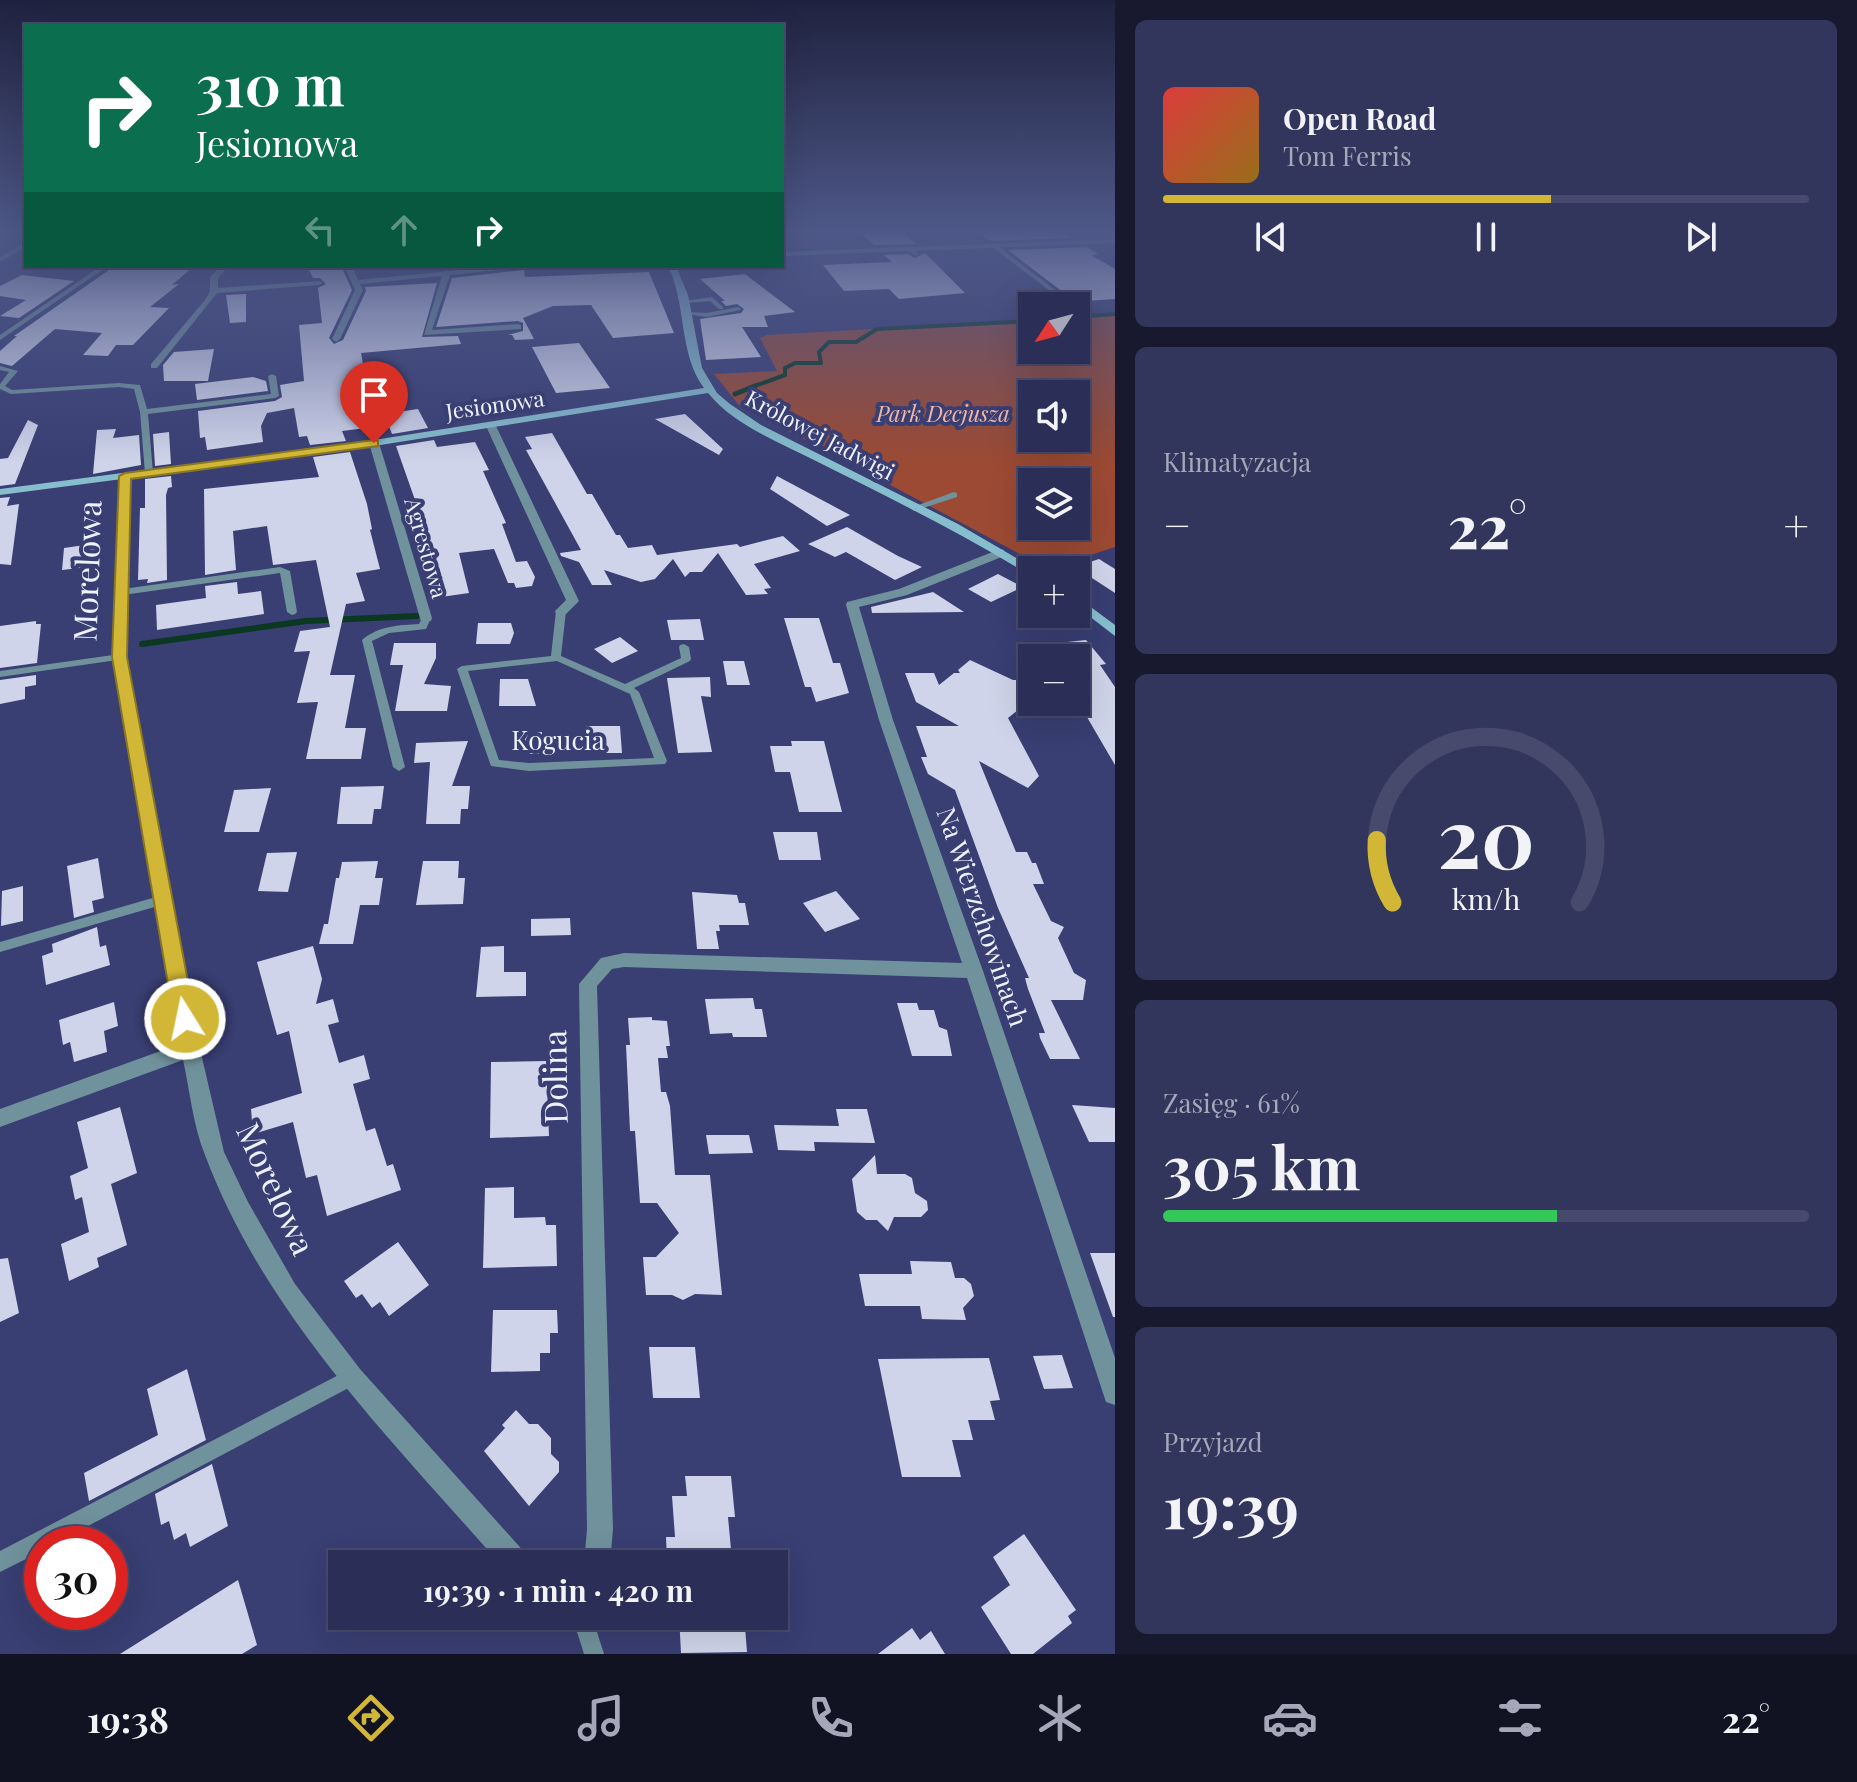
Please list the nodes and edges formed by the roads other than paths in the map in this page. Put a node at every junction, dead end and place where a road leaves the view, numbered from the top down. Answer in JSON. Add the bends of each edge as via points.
{"nodes":[{"id":1,"x":42,"y":309,"type":"edge"},
{"id":2,"x":199,"y":309,"type":"edge"},
{"id":3,"x":350,"y":309,"type":"edge"},
{"id":4,"x":435,"y":309,"type":"edge"},
{"id":5,"x":688,"y":309,"type":"edge"},
{"id":6,"x":738,"y":309,"type":"dead end"},
{"id":7,"x":689,"y":314,"type":"junction"},
{"id":8,"x":518,"y":327,"type":"dead end"},
{"id":9,"x":0,"y":338,"type":"edge"},
{"id":10,"x":336,"y":339,"type":"dead end"},
{"id":11,"x":154,"y":366,"type":"dead end"},
{"id":12,"x":0,"y":368,"type":"edge"},
{"id":13,"x":272,"y":376,"type":"dead end"},
{"id":14,"x":710,"y":390,"type":"junction"},
{"id":15,"x":144,"y":412,"type":"junction"},
{"id":16,"x":491,"y":426,"type":"junction"},
{"id":17,"x":374,"y":443,"type":"junction"},
{"id":18,"x":149,"y":473,"type":"junction"},
{"id":19,"x":125,"y":476,"type":"junction"},
{"id":20,"x":0,"y":492,"type":"edge"},
{"id":21,"x":954,"y":495,"type":"dead end"},
{"id":22,"x":914,"y":508,"type":"junction"},
{"id":23,"x":1000,"y":553,"type":"junction"},
{"id":24,"x":1018,"y":563,"type":"edge"},
{"id":25,"x":123,"y":592,"type":"junction"},
{"id":26,"x":561,"y":611,"type":"joint"},
{"id":27,"x":1090,"y":611,"type":"edge"},
{"id":28,"x":292,"y":612,"type":"dead end"},
{"id":29,"x":426,"y":618,"type":"joint"},
{"id":30,"x":1115,"y":632,"type":"edge"},
{"id":31,"x":684,"y":647,"type":"dead end"},
{"id":32,"x":120,"y":657,"type":"junction"},
{"id":33,"x":558,"y":658,"type":"junction"},
{"id":34,"x":0,"y":674,"type":"edge"},
{"id":35,"x":626,"y":688,"type":"junction"},
{"id":36,"x":399,"y":767,"type":"dead end"},
{"id":37,"x":163,"y":900,"type":"junction"},
{"id":38,"x":0,"y":947,"type":"edge"},
{"id":39,"x":974,"y":971,"type":"junction"},
{"id":40,"x":190,"y":1049,"type":"junction"},
{"id":41,"x":0,"y":1118,"type":"edge"},
{"id":42,"x":352,"y":1377,"type":"junction"},
{"id":43,"x":1115,"y":1393,"type":"edge"},
{"id":44,"x":506,"y":1550,"type":"edge"},
{"id":45,"x":598,"y":1550,"type":"edge"},
{"id":46,"x":0,"y":1562,"type":"edge"},
{"id":47,"x":586,"y":1630,"type":"edge"},
{"id":48,"x":594,"y":1654,"type":"edge"}],
"edges":[{"from":1,"to":9,"type":"lane"},
{"from":2,"to":11,"type":"street"},
{"from":3,"to":10,"type":"street"},
{"from":4,"to":8,"type":"street","via":[[427,333]]},
{"from":5,"to":7,"type":"street","name":"Królowej Jadwigi"},
{"from":6,"to":7,"type":"lane"},
{"from":7,"to":14,"type":"street","name":"Królowej Jadwigi","via":[[696,364]]},
{"from":12,"to":15,"type":"lane","via":[[14,371],[1,387],[11,392],[137,387]]},
{"from":13,"to":15,"type":"lane","via":[[275,396]]},
{"from":14,"to":16,"type":"street","name":"Jesionowa"},
{"from":14,"to":22,"type":"street","name":"Królowej Jadwigi","via":[[737,413]]},
{"from":15,"to":18,"type":"lane"},
{"from":16,"to":17,"type":"street","name":"Jesionowa"},
{"from":16,"to":26,"type":"street","via":[[573,601]]},
{"from":17,"to":18,"type":"street","name":"Jesionowa"},
{"from":17,"to":29,"type":"street","name":"Agrestowa"},
{"from":18,"to":19,"type":"street","name":"Jesionowa"},
{"from":19,"to":20,"type":"street","name":"Jesionowa"},
{"from":19,"to":25,"type":"street","name":"Morelowa"},
{"from":21,"to":22,"type":"lane"},
{"from":22,"to":23,"type":"street","name":"Królowej Jadwigi"},
{"from":23,"to":24,"type":"street","name":"Królowej Jadwigi"},
{"from":23,"to":39,"type":"street","name":"Na Wierzchowinach","via":[[903,592],[852,605],[886,720]]},
{"from":25,"to":28,"type":"lane","via":[[280,570],[285,571]]},
{"from":25,"to":32,"type":"street","name":"Morelowa"},
{"from":26,"to":33,"type":"lane"},
{"from":27,"to":30,"type":"street"},
{"from":29,"to":36,"type":"lane","via":[[423,627],[393,629],[367,640]]},
{"from":31,"to":35,"type":"lane","via":[[686,659]]},
{"from":32,"to":34,"type":"lane"},
{"from":32,"to":37,"type":"street","name":"Morelowa"},
{"from":33,"to":35,"type":"lane"},
{"from":33,"to":35,"type":"lane","name":"Kogucia","via":[[462,669],[495,763],[529,767],[661,761],[634,692]]},
{"from":37,"to":38,"type":"lane"},
{"from":37,"to":40,"type":"street","name":"Morelowa"},
{"from":39,"to":43,"type":"street","name":"Na Wierzchowinach"},
{"from":39,"to":45,"type":"street","name":"Dolina","via":[[624,960],[607,963],[588,984]]},
{"from":40,"to":41,"type":"street"},
{"from":40,"to":42,"type":"street","name":"Morelowa","via":[[214,1153],[240,1209],[287,1292]]},
{"from":42,"to":44,"type":"street","name":"Morelowa"},
{"from":42,"to":46,"type":"lane"},
{"from":47,"to":48,"type":"lane"}]}
